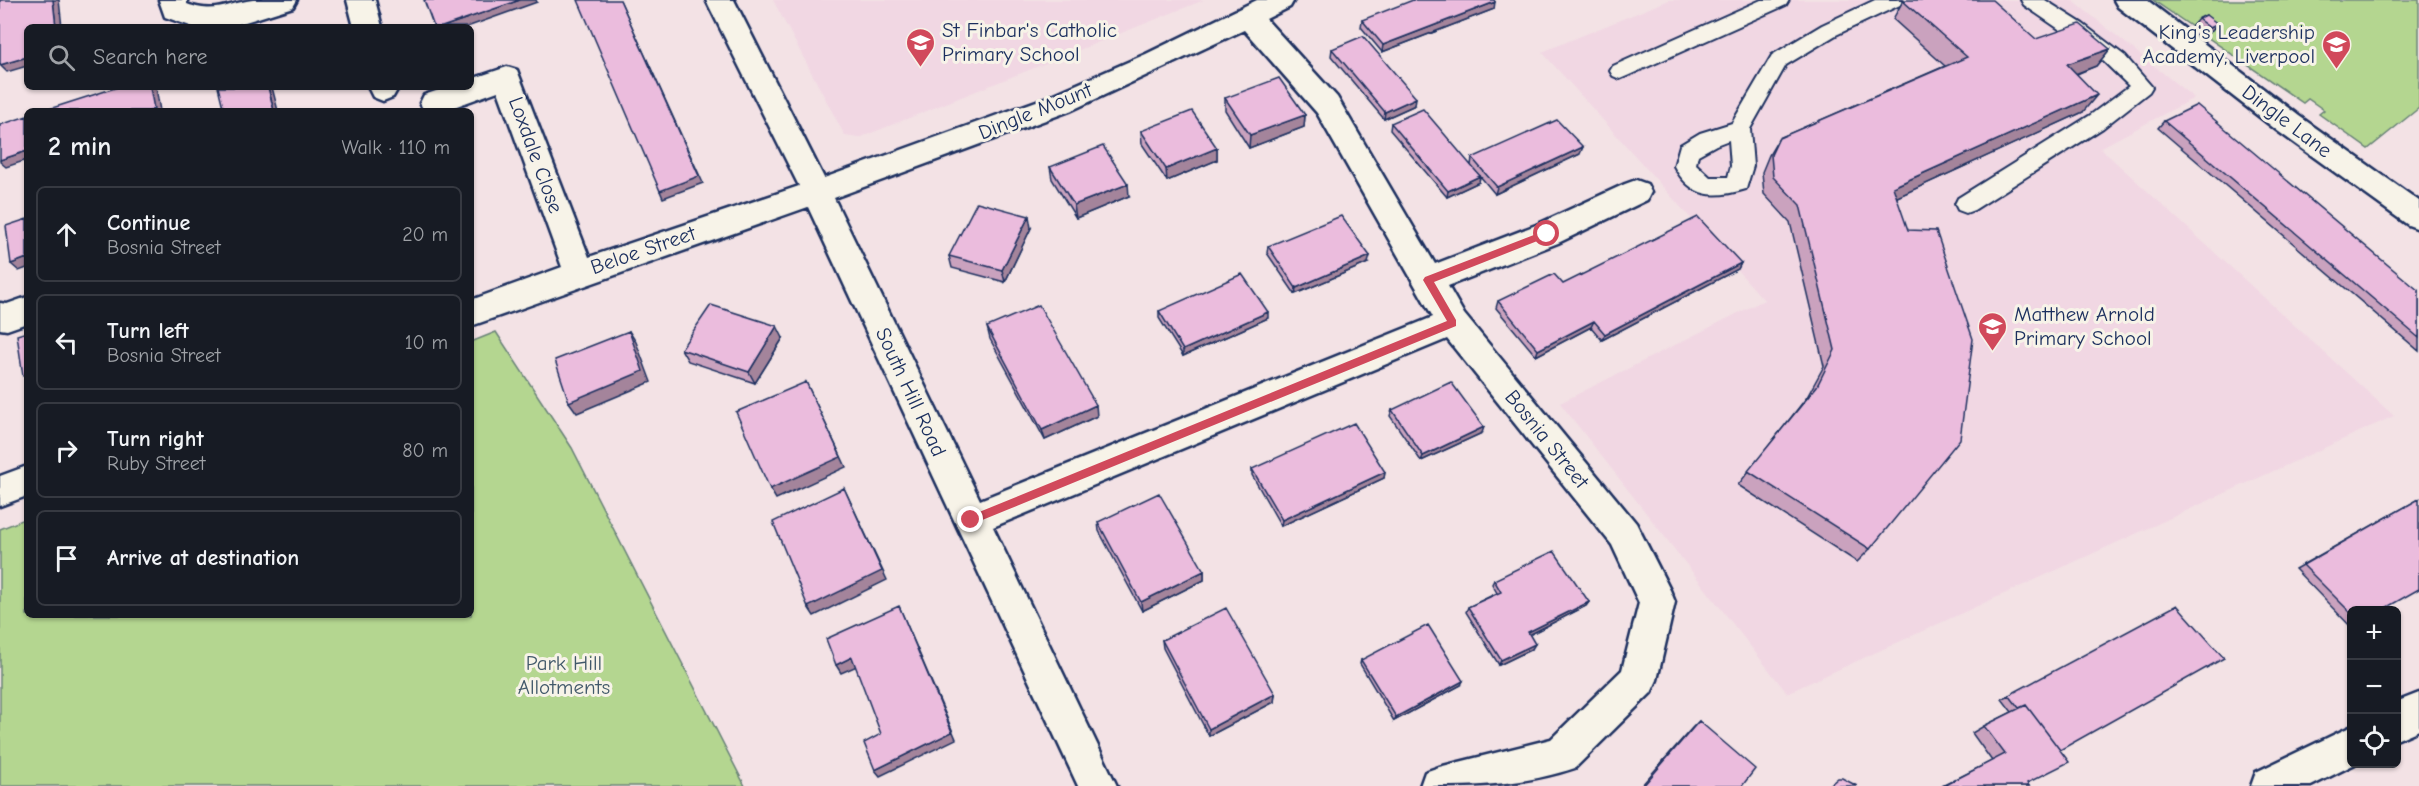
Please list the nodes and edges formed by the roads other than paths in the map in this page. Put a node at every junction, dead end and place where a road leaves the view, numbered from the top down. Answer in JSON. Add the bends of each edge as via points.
{"nodes":[{"id":1,"x":283,"y":0,"type":"edge"},
{"id":2,"x":362,"y":0,"type":"edge"},
{"id":3,"x":720,"y":0,"type":"edge"},
{"id":4,"x":1280,"y":0,"type":"edge"},
{"id":5,"x":1779,"y":0,"type":"edge"},
{"id":6,"x":1889,"y":0,"type":"edge"},
{"id":7,"x":2031,"y":0,"type":"edge"},
{"id":8,"x":2128,"y":0,"type":"edge"},
{"id":9,"x":178,"y":14,"type":"edge"},
{"id":10,"x":1247,"y":16,"type":"junction"},
{"id":11,"x":367,"y":24,"type":"edge"},
{"id":12,"x":1620,"y":71,"type":"dead end"},
{"id":13,"x":474,"y":89,"type":"edge"},
{"id":14,"x":470,"y":90,"type":"edge"},
{"id":15,"x":434,"y":103,"type":"dead end"},
{"id":16,"x":1739,"y":129,"type":"dead end"},
{"id":17,"x":816,"y":191,"type":"junction"},
{"id":18,"x":1636,"y":192,"type":"dead end"},
{"id":19,"x":1966,"y":204,"type":"dead end"},
{"id":20,"x":2419,"y":217,"type":"edge"},
{"id":21,"x":579,"y":272,"type":"junction"},
{"id":22,"x":1428,"y":280,"type":"junction"},
{"id":23,"x":24,"y":311,"type":"edge"},
{"id":24,"x":474,"y":312,"type":"edge"},
{"id":25,"x":0,"y":316,"type":"edge"},
{"id":26,"x":1453,"y":323,"type":"junction"},
{"id":27,"x":24,"y":482,"type":"edge"},
{"id":28,"x":0,"y":491,"type":"edge"},
{"id":29,"x":971,"y":520,"type":"junction"},
{"id":30,"x":2419,"y":711,"type":"edge"},
{"id":31,"x":2401,"y":720,"type":"edge"},
{"id":32,"x":2347,"y":748,"type":"edge"},
{"id":33,"x":1098,"y":786,"type":"edge"},
{"id":34,"x":1439,"y":786,"type":"edge"},
{"id":35,"x":2270,"y":786,"type":"edge"}],
"edges":[{"from":1,"to":9,"type":"street","via":[[229,17],[199,19]]},
{"from":2,"to":11,"type":"street"},
{"from":3,"to":17,"type":"street","name":"South Hill Road"},
{"from":4,"to":10,"type":"street","name":"Dingle Mount"},
{"from":5,"to":12,"type":"lane"},
{"from":6,"to":16,"type":"lane","via":[[1779,60]]},
{"from":7,"to":19,"type":"lane","via":[[2094,42],[2142,87],[2096,122]]},
{"from":8,"to":20,"type":"street","name":"Dingle Lane","via":[[2289,124]]},
{"from":10,"to":17,"type":"street","name":"Dingle Mount","via":[[1029,116]]},
{"from":10,"to":22,"type":"street","name":"Bosnia Street","via":[[1328,105]]},
{"from":13,"to":21,"type":"street","name":"Loxdale Close","via":[[507,77]]},
{"from":14,"to":15,"type":"street","name":"Loxdale Close"},
{"from":17,"to":21,"type":"street","name":"Beloe Street"},
{"from":17,"to":29,"type":"street","name":"South Hill Road"},
{"from":18,"to":22,"type":"street","via":[[1547,234]]},
{"from":21,"to":24,"type":"street","name":"Beloe Street"},
{"from":22,"to":26,"type":"street","name":"Bosnia Street"},
{"from":23,"to":25,"type":"street"},
{"from":26,"to":29,"type":"street"},
{"from":26,"to":34,"type":"street","name":"Bosnia Street","via":[[1624,534],[1657,602],[1638,680],[1561,755]]},
{"from":27,"to":28,"type":"street"},
{"from":29,"to":33,"type":"street","name":"South Hill Road"},
{"from":30,"to":31,"type":"street"},
{"from":32,"to":35,"type":"street"}]}
